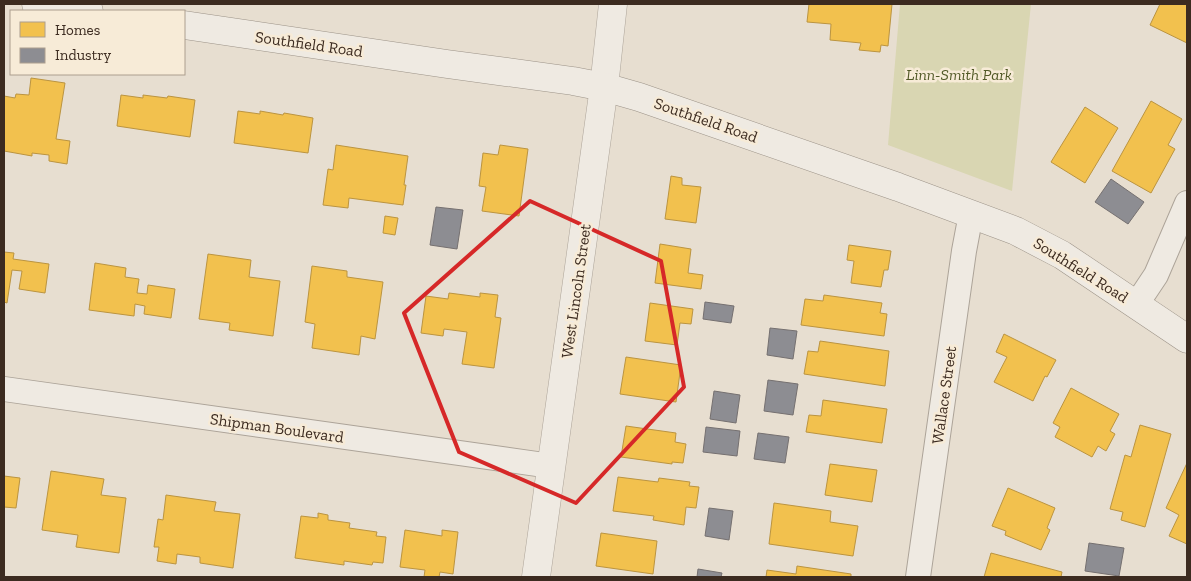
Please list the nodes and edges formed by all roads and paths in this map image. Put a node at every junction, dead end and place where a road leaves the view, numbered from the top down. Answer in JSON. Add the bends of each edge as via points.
{"nodes":[{"id":1,"x":36,"y":4,"type":"edge"},
{"id":2,"x":613,"y":4,"type":"edge"},
{"id":3,"x":81,"y":10,"type":"edge"},
{"id":4,"x":185,"y":25,"type":"edge"},
{"id":5,"x":604,"y":87,"type":"junction"},
{"id":6,"x":1187,"y":203,"type":"edge"},
{"id":7,"x":971,"y":214,"type":"junction"},
{"id":8,"x":1136,"y":305,"type":"junction"},
{"id":9,"x":1187,"y":339,"type":"edge"},
{"id":10,"x":4,"y":389,"type":"edge"},
{"id":11,"x":551,"y":466,"type":"junction"},
{"id":12,"x":536,"y":577,"type":"edge"},
{"id":13,"x":918,"y":577,"type":"edge"}],
"edges":[{"from":1,"to":3,"type":"main road"},
{"from":2,"to":5,"type":"main road","name":"West Lincoln Street"},
{"from":4,"to":5,"type":"main road","name":"Southfield Road"},
{"from":5,"to":7,"type":"main road","name":"Southfield Road","via":[[762,139]]},
{"from":5,"to":11,"type":"main road","name":"West Lincoln Street"},
{"from":6,"to":8,"type":"street","via":[[1156,275]]},
{"from":7,"to":8,"type":"main road","name":"Southfield Road","via":[[1016,231],[1062,255]]},
{"from":7,"to":13,"type":"street","name":"Wallace Street"},
{"from":8,"to":9,"type":"main road","name":"Southfield Road"},
{"from":10,"to":11,"type":"street","name":"Shipman Boulevard"},
{"from":11,"to":12,"type":"main road","name":"West Lincoln Street"}]}
